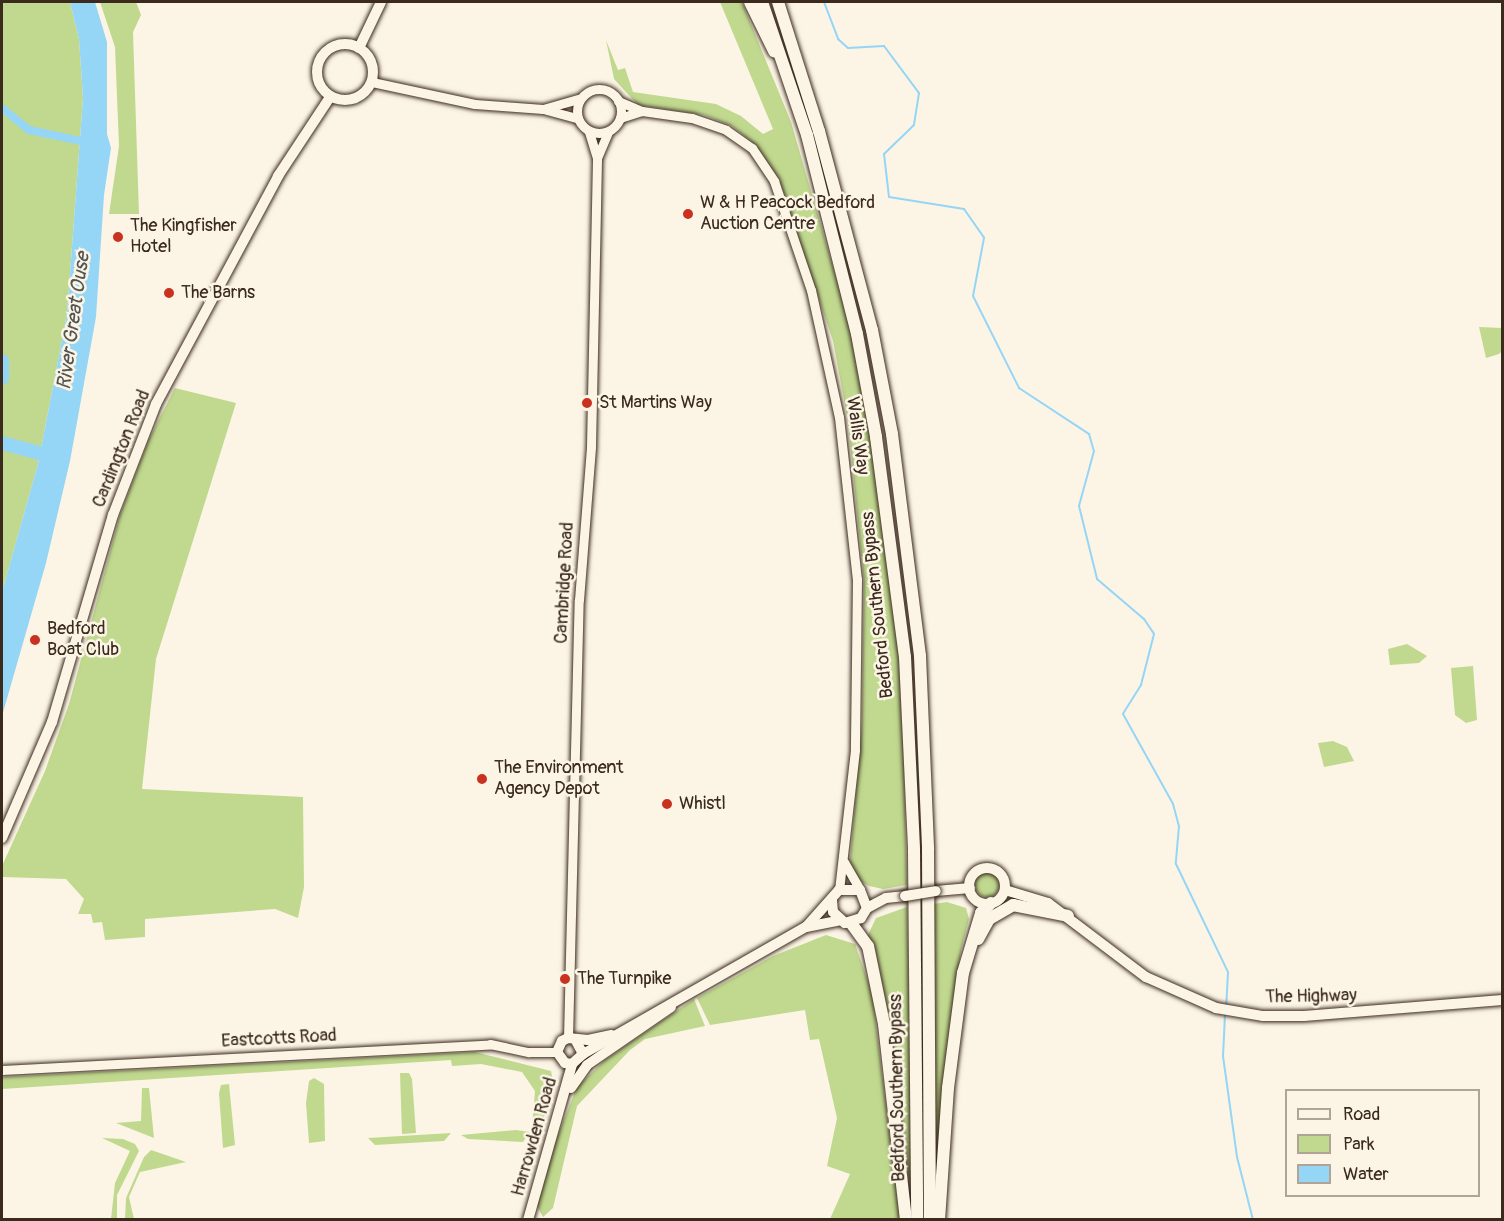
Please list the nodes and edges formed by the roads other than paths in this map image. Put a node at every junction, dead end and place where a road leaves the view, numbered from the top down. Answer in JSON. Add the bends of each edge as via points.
{"nodes":[{"id":1,"x":381,"y":2,"type":"edge"},
{"id":2,"x":750,"y":2,"type":"edge"},
{"id":3,"x":762,"y":2,"type":"edge"},
{"id":4,"x":780,"y":2,"type":"edge"},
{"id":5,"x":359,"y":48,"type":"junction"},
{"id":6,"x":785,"y":67,"type":"junction"},
{"id":7,"x":372,"y":82,"type":"junction"},
{"id":8,"x":330,"y":97,"type":"junction"},
{"id":9,"x":579,"y":99,"type":"junction"},
{"id":10,"x":618,"y":100,"type":"junction"},
{"id":11,"x":543,"y":109,"type":"junction"},
{"id":12,"x":642,"y":111,"type":"junction"},
{"id":13,"x":577,"y":118,"type":"junction"},
{"id":14,"x":620,"y":118,"type":"junction"},
{"id":15,"x":589,"y":132,"type":"junction"},
{"id":16,"x":608,"y":132,"type":"junction"},
{"id":17,"x":597,"y":158,"type":"junction"},
{"id":18,"x":2,"y":838,"type":"edge"},
{"id":19,"x":844,"y":862,"type":"junction"},
{"id":20,"x":970,"y":888,"type":"junction"},
{"id":21,"x":839,"y":890,"type":"junction"},
{"id":22,"x":860,"y":890,"type":"junction"},
{"id":23,"x":1005,"y":890,"type":"junction"},
{"id":24,"x":886,"y":898,"type":"junction"},
{"id":25,"x":832,"y":900,"type":"junction"},
{"id":26,"x":991,"y":903,"type":"junction"},
{"id":27,"x":867,"y":908,"type":"junction"},
{"id":28,"x":1068,"y":916,"type":"junction"},
{"id":29,"x":846,"y":922,"type":"junction"},
{"id":30,"x":806,"y":927,"type":"junction"},
{"id":31,"x":963,"y":973,"type":"junction"},
{"id":32,"x":1503,"y":1000,"type":"edge"},
{"id":33,"x":675,"y":1001,"type":"junction"},
{"id":34,"x":612,"y":1035,"type":"junction"},
{"id":35,"x":571,"y":1039,"type":"junction"},
{"id":36,"x":557,"y":1052,"type":"junction"},
{"id":37,"x":583,"y":1054,"type":"junction"},
{"id":38,"x":572,"y":1064,"type":"junction"},
{"id":39,"x":2,"y":1070,"type":"edge"},
{"id":40,"x":563,"y":1101,"type":"junction"},
{"id":41,"x":528,"y":1220,"type":"edge"},
{"id":42,"x":906,"y":1220,"type":"edge"},
{"id":43,"x":917,"y":1220,"type":"edge"},
{"id":44,"x":930,"y":1220,"type":"edge"},
{"id":45,"x":939,"y":1220,"type":"edge"}],
"edges":[{"from":1,"to":5,"type":"main road"},
{"from":2,"to":6,"type":"highway","via":[[767,40]]},
{"from":3,"to":6,"type":"highway","name":"Bedford Southern Bypass"},
{"from":4,"to":44,"type":"highway","name":"Bedford Southern Bypass","via":[[872,330],[892,434],[920,656],[928,850]]},
{"from":5,"to":7,"type":"main road","via":[[372,63]]},
{"from":5,"to":8,"type":"main road","via":[[338,45],[319,61],[317,74]]},
{"from":6,"to":43,"type":"highway","name":"Bedford Southern Bypass","via":[[807,135],[857,334],[876,437],[905,657],[914,850]]},
{"from":7,"to":8,"type":"main road","via":[[357,98],[343,101]]},
{"from":7,"to":11,"type":"street","via":[[474,104]]},
{"from":8,"to":18,"type":"main road","name":"Cardington Road","via":[[278,176],[156,404],[113,515],[52,722]]},
{"from":9,"to":10,"type":"street","via":[[597,89],[612,93]]},
{"from":9,"to":11,"type":"street"},
{"from":9,"to":13,"type":"street"},
{"from":10,"to":12,"type":"street","name":"Wallis Way"},
{"from":10,"to":14,"type":"street"},
{"from":11,"to":13,"type":"street"},
{"from":12,"to":14,"type":"street","name":"Wallis Way"},
{"from":12,"to":19,"type":"street","name":"Wallis Way","via":[[711,123],[740,138],[765,162],[804,264],[825,341],[839,417],[857,579],[855,750]]},
{"from":13,"to":15,"type":"street"},
{"from":14,"to":16,"type":"street"},
{"from":15,"to":16,"type":"street"},
{"from":15,"to":17,"type":"street","name":"Cambridge Road"},
{"from":16,"to":17,"type":"street"},
{"from":17,"to":35,"type":"street","name":"Cambridge Road","via":[[591,446],[579,600]]},
{"from":19,"to":21,"type":"street","name":"Wallis Way"},
{"from":19,"to":22,"type":"street"},
{"from":20,"to":23,"type":"main road","via":[[976,872],[988,868],[999,873]]},
{"from":20,"to":24,"type":"main road","bridge":true},
{"from":20,"to":26,"type":"main road","via":[[980,902]]},
{"from":21,"to":22,"type":"main road"},
{"from":21,"to":25,"type":"main road"},
{"from":22,"to":24,"type":"main road"},
{"from":22,"to":27,"type":"main road"},
{"from":23,"to":26,"type":"main road"},
{"from":23,"to":28,"type":"main road","name":"The Highway","via":[[1029,895]]},
{"from":24,"to":27,"type":"main road"},
{"from":25,"to":29,"type":"main road","via":[[833,912]]},
{"from":25,"to":30,"type":"main road"},
{"from":26,"to":31,"type":"highway","via":[[978,920]]},
{"from":27,"to":29,"type":"main road","via":[[861,918]]},
{"from":28,"to":31,"type":"highway","via":[[1013,905],[998,911],[986,922]]},
{"from":28,"to":32,"type":"main road","name":"The Highway","via":[[1131,967],[1162,986],[1236,1012],[1304,1016]]},
{"from":29,"to":30,"type":"main road"},
{"from":29,"to":42,"type":"highway","via":[[868,946],[883,1019]]},
{"from":30,"to":33,"type":"main road"},
{"from":31,"to":45,"type":"highway","via":[[948,1088]]},
{"from":33,"to":34,"type":"main road"},
{"from":33,"to":40,"type":"main road","via":[[668,1012],[587,1065]]},
{"from":34,"to":35,"type":"main road"},
{"from":34,"to":37,"type":"main road"},
{"from":35,"to":36,"type":"main road"},
{"from":35,"to":37,"type":"main road"},
{"from":36,"to":38,"type":"main road","via":[[565,1063]]},
{"from":36,"to":39,"type":"street","name":"Eastcotts Road","via":[[529,1052],[490,1044]]},
{"from":37,"to":38,"type":"main road"},
{"from":38,"to":40,"type":"main road","name":"Harrowden Road"},
{"from":40,"to":41,"type":"main road","name":"Harrowden Road"}]}
